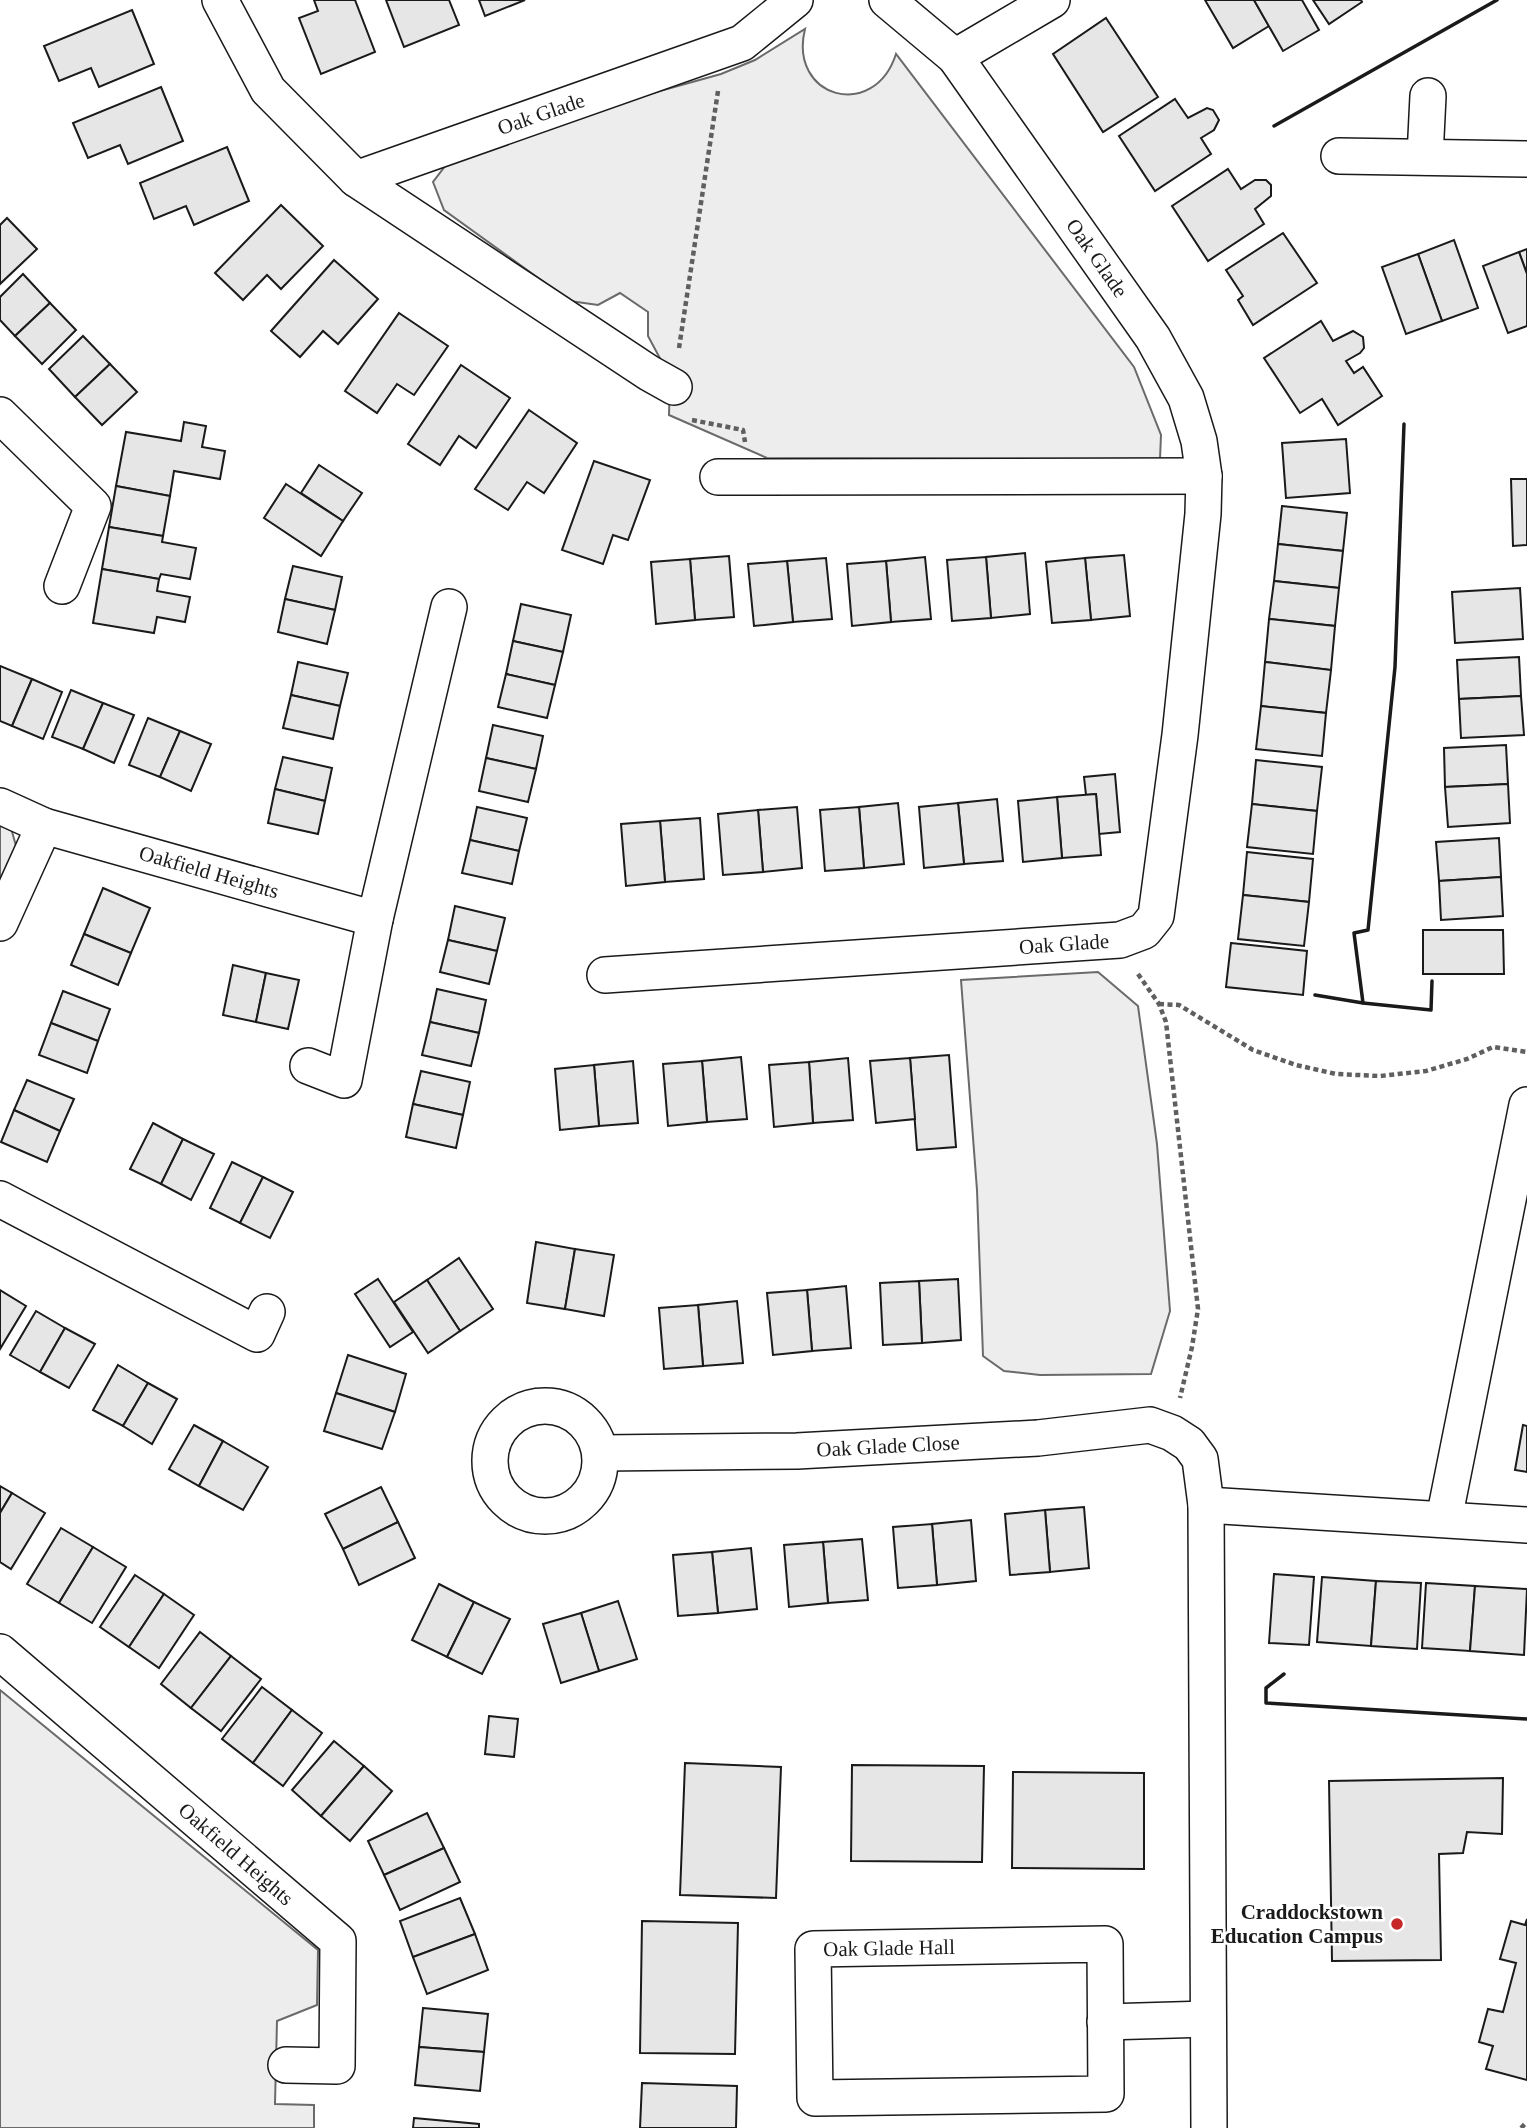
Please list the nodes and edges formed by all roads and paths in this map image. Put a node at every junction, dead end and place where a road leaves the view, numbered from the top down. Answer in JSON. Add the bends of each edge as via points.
{"nodes":[{"id":1,"x":220,"y":0,"type":"edge"},
{"id":2,"x":795,"y":0,"type":"edge"},
{"id":3,"x":887,"y":0,"type":"edge"},
{"id":4,"x":1052,"y":0,"type":"edge"},
{"id":5,"x":720,"y":51,"type":"junction"},
{"id":6,"x":955,"y":57,"type":"junction"},
{"id":7,"x":1428,"y":96,"type":"dead end"},
{"id":8,"x":1339,"y":156,"type":"dead end"},
{"id":9,"x":1425,"y":157,"type":"junction"},
{"id":10,"x":1527,"y":159,"type":"edge"},
{"id":11,"x":356,"y":179,"type":"junction"},
{"id":12,"x":674,"y":387,"type":"junction"},
{"id":13,"x":0,"y":415,"type":"edge"},
{"id":14,"x":1204,"y":476,"type":"junction"},
{"id":15,"x":733,"y":477,"type":"joint"},
{"id":16,"x":62,"y":586,"type":"dead end"},
{"id":17,"x":449,"y":607,"type":"dead end"},
{"id":18,"x":0,"y":806,"type":"edge"},
{"id":19,"x":44,"y":826,"type":"junction"},
{"id":20,"x":375,"y":919,"type":"junction"},
{"id":21,"x":0,"y":923,"type":"edge"},
{"id":22,"x":1121,"y":940,"type":"junction"},
{"id":23,"x":605,"y":975,"type":"dead end"},
{"id":24,"x":1159,"y":1004,"type":"junction"},
{"id":25,"x":1527,"y":1052,"type":"edge"},
{"id":26,"x":308,"y":1066,"type":"dead end"},
{"id":27,"x":1527,"y":1105,"type":"edge"},
{"id":28,"x":0,"y":1199,"type":"edge"},
{"id":29,"x":267,"y":1312,"type":"dead end"},
{"id":30,"x":1172,"y":1433,"type":"junction"},
{"id":31,"x":601,"y":1453,"type":"dead end"},
{"id":32,"x":1206,"y":1505,"type":"junction"},
{"id":33,"x":1444,"y":1520,"type":"junction"},
{"id":34,"x":1527,"y":1525,"type":"edge"},
{"id":35,"x":0,"y":1652,"type":"edge"},
{"id":36,"x":1208,"y":2019,"type":"junction"},
{"id":37,"x":1105,"y":2022,"type":"junction"},
{"id":38,"x":286,"y":2065,"type":"dead end"},
{"id":39,"x":1527,"y":2122,"type":"edge"},
{"id":40,"x":1209,"y":2128,"type":"edge"},
{"id":41,"x":1521,"y":2128,"type":"edge"}],
"edges":[{"from":1,"to":11,"type":"street","via":[[268,90]]},
{"from":2,"to":5,"type":"street","name":"Oak Glade","via":[[742,43]]},
{"from":3,"to":6,"type":"street","name":"Oak Glade"},
{"from":4,"to":6,"type":"street"},
{"from":5,"to":11,"type":"street","name":"Oak Glade"},
{"from":5,"to":12,"type":"path","via":[[721,74]]},
{"from":6,"to":14,"type":"street","name":"Oak Glade","via":[[1153,338],[1186,398]]},
{"from":7,"to":9,"type":"street"},
{"from":8,"to":9,"type":"street"},
{"from":9,"to":10,"type":"street"},
{"from":11,"to":12,"type":"street"},
{"from":12,"to":15,"type":"path","via":[[672,399],[684,404],[684,418],[743,430]]},
{"from":13,"to":16,"type":"street","via":[[93,506]]},
{"from":14,"to":15,"type":"street"},
{"from":14,"to":22,"type":"street","name":"Oak Glade","via":[[1162,887],[1156,916],[1144,931]]},
{"from":17,"to":20,"type":"street"},
{"from":18,"to":19,"type":"street","name":"Oakfield Heights"},
{"from":19,"to":20,"type":"street","name":"Oakfield Heights"},
{"from":19,"to":21,"type":"street"},
{"from":20,"to":26,"type":"street","via":[[344,1080]]},
{"from":22,"to":23,"type":"street","name":"Oak Glade"},
{"from":22,"to":24,"type":"path","via":[[1128,960]]},
{"from":24,"to":25,"type":"path","via":[[1179,1004],[1253,1050],[1336,1074],[1426,1071],[1493,1047]]},
{"from":24,"to":30,"type":"path","via":[[1166,1023],[1198,1309]]},
{"from":27,"to":33,"type":"street"},
{"from":28,"to":29,"type":"street","via":[[257,1334]]},
{"from":30,"to":31,"type":"street","name":"Oak Glade Close","via":[[1150,1425],[1038,1438],[797,1451]]},
{"from":30,"to":32,"type":"street","via":[[1189,1444],[1200,1459]]},
{"from":32,"to":33,"type":"street"},
{"from":32,"to":36,"type":"street"},
{"from":33,"to":34,"type":"street"},
{"from":35,"to":38,"type":"street","name":"Oakfield Heights","via":[[338,1941],[337,2066]]},
{"from":36,"to":37,"type":"street"},
{"from":36,"to":40,"type":"street"},
{"from":37,"to":37,"type":"street","name":"Oak Glade Hall","via":[[1106,2094],[815,2098],[813,1948],[1105,1944]]},
{"from":39,"to":41,"type":"path"}]}
